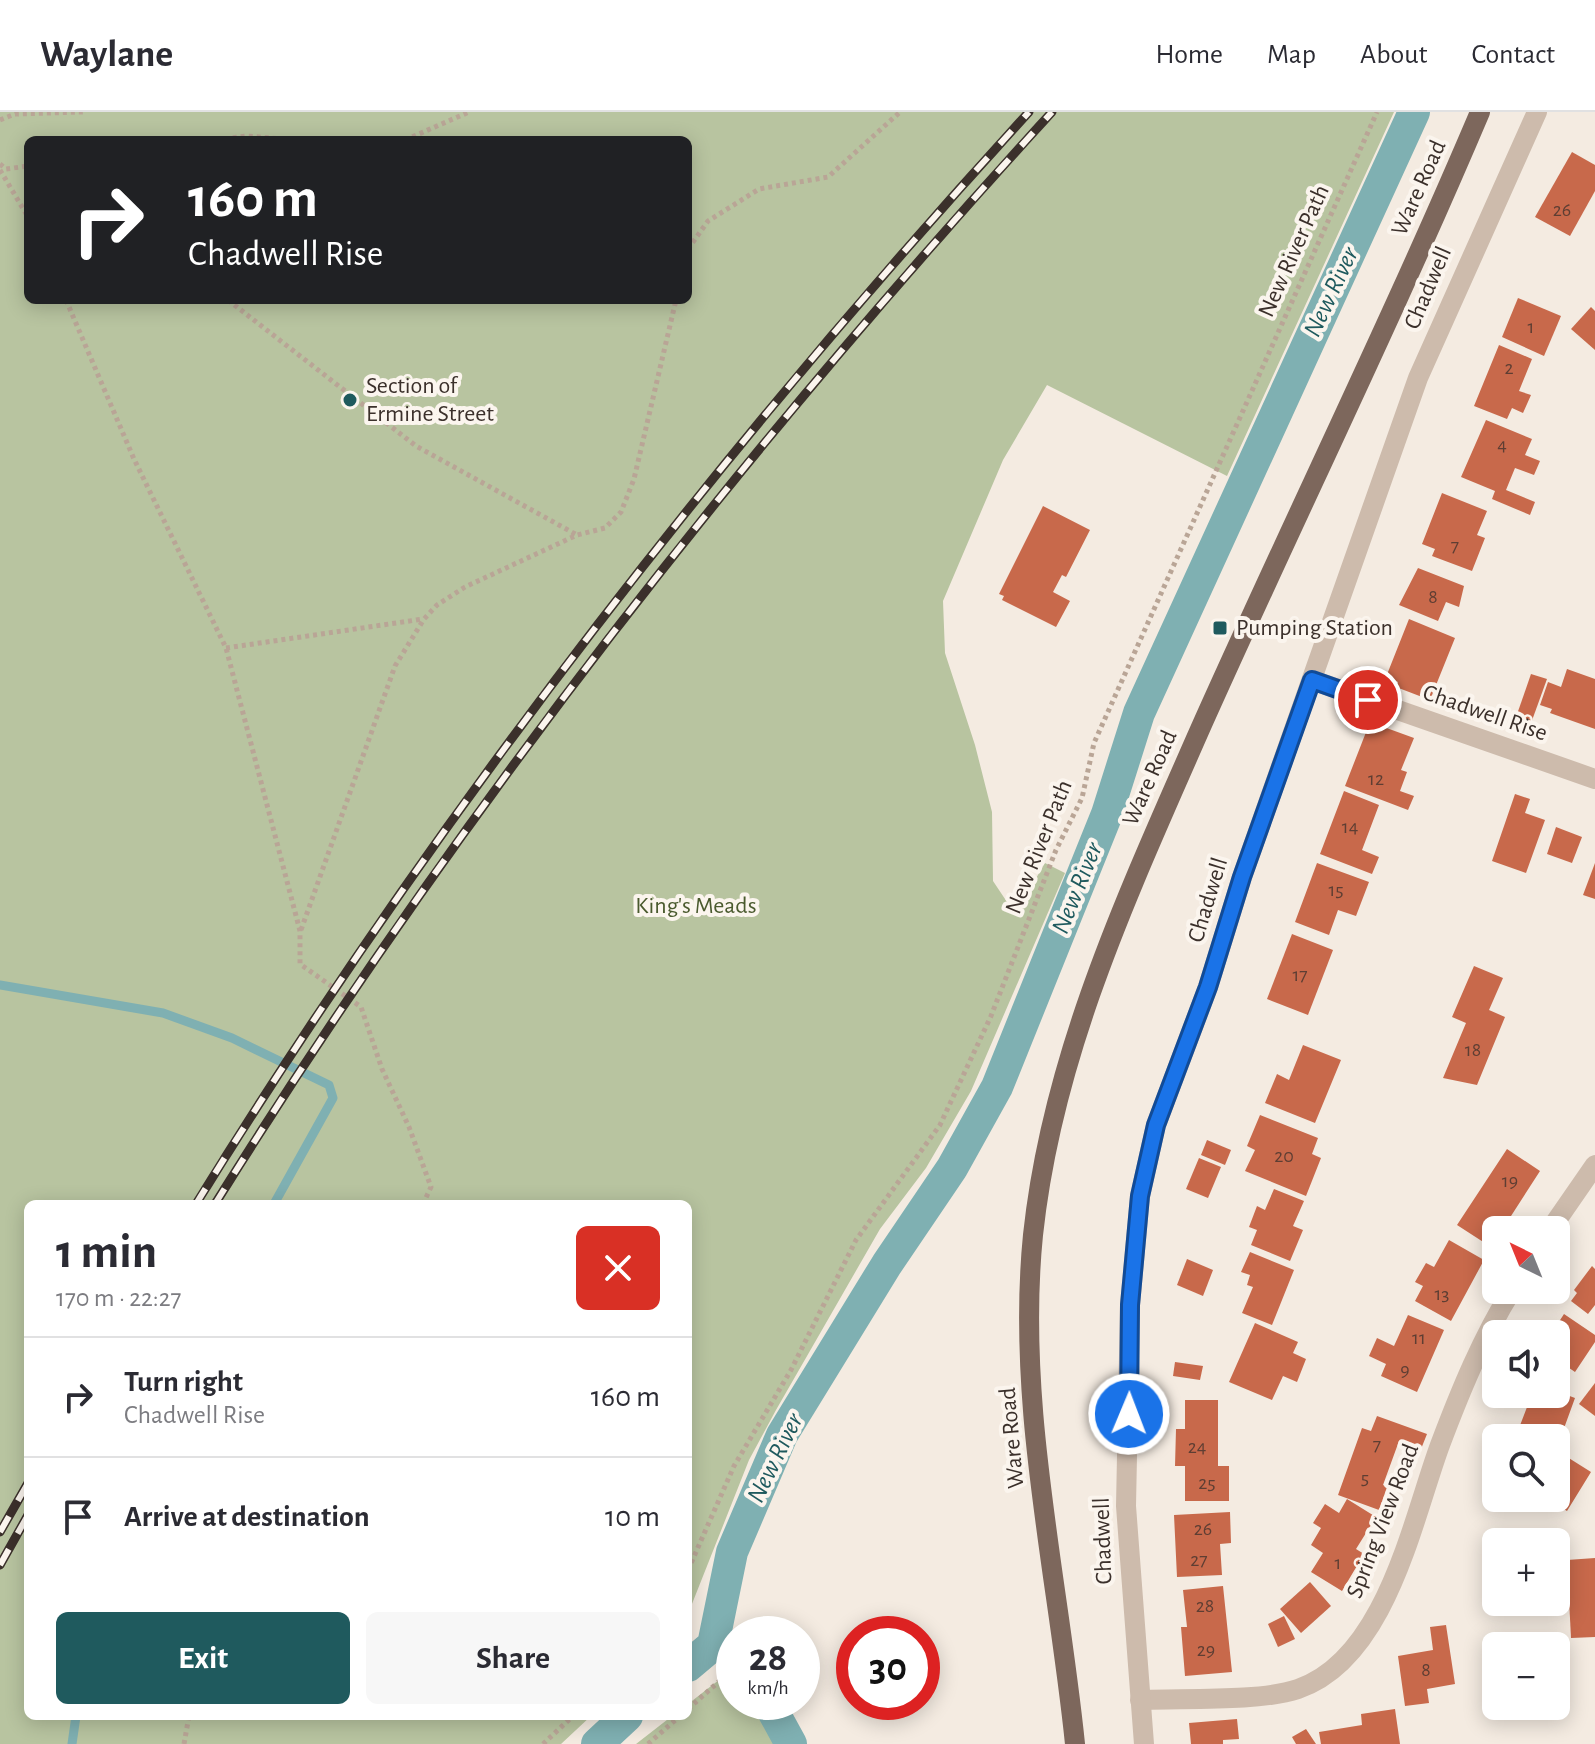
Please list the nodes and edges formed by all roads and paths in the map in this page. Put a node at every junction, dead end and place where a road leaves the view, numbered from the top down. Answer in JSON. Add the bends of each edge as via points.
{"nodes":[{"id":1,"x":83,"y":112,"type":"edge"},
{"id":2,"x":469,"y":112,"type":"edge"},
{"id":3,"x":900,"y":112,"type":"edge"},
{"id":4,"x":1377,"y":112,"type":"edge"},
{"id":5,"x":1480,"y":112,"type":"edge"},
{"id":6,"x":1537,"y":112,"type":"edge"},
{"id":7,"x":0,"y":120,"type":"edge"},
{"id":8,"x":414,"y":136,"type":"edge"},
{"id":9,"x":0,"y":164,"type":"edge"},
{"id":10,"x":24,"y":167,"type":"edge"},
{"id":11,"x":0,"y":170,"type":"edge"},
{"id":12,"x":24,"y":210,"type":"edge"},
{"id":13,"x":692,"y":243,"type":"edge"},
{"id":14,"x":68,"y":304,"type":"edge"},
{"id":15,"x":233,"y":304,"type":"edge"},
{"id":16,"x":675,"y":304,"type":"edge"},
{"id":17,"x":577,"y":535,"type":"junction"},
{"id":18,"x":424,"y":619,"type":"junction"},
{"id":19,"x":226,"y":648,"type":"junction"},
{"id":20,"x":1312,"y":680,"type":"junction"},
{"id":21,"x":1595,"y":779,"type":"edge"},
{"id":22,"x":300,"y":931,"type":"junction"},
{"id":23,"x":1595,"y":1165,"type":"edge"},
{"id":24,"x":425,"y":1200,"type":"edge"},
{"id":25,"x":1560,"y":1216,"type":"edge"},
{"id":26,"x":1505,"y":1304,"type":"edge"},
{"id":27,"x":692,"y":1561,"type":"edge"},
{"id":28,"x":716,"y":1684,"type":"edge"},
{"id":29,"x":1140,"y":1700,"type":"junction"},
{"id":30,"x":692,"y":1706,"type":"edge"},
{"id":31,"x":188,"y":1720,"type":"edge"},
{"id":32,"x":569,"y":1720,"type":"edge"},
{"id":33,"x":675,"y":1720,"type":"edge"},
{"id":34,"x":184,"y":1744,"type":"edge"},
{"id":35,"x":543,"y":1744,"type":"edge"},
{"id":36,"x":648,"y":1744,"type":"edge"},
{"id":37,"x":1075,"y":1744,"type":"edge"},
{"id":38,"x":1144,"y":1744,"type":"edge"}],
"edges":[{"from":1,"to":7,"type":"path","via":[[15,114]]},
{"from":2,"to":8,"type":"path"},
{"from":3,"to":13,"type":"path","via":[[828,177],[759,189],[708,221]]},
{"from":4,"to":27,"type":"path","name":"New River Path","via":[[1094,743],[1082,798],[966,1072],[940,1125],[856,1240],[791,1370],[734,1466]]},
{"from":5,"to":37,"type":"main road","name":"Ware Road","via":[[1122,904],[1062,1079],[1033,1238],[1030,1333],[1042,1490]]},
{"from":6,"to":20,"type":"street","name":"Chadwell","via":[[1418,378]]},
{"from":9,"to":10,"type":"path","via":[[6,169]]},
{"from":11,"to":12,"type":"path"},
{"from":14,"to":19,"type":"path","via":[[134,459]]},
{"from":15,"to":17,"type":"path","via":[[416,446]]},
{"from":16,"to":17,"type":"path","via":[[634,479],[621,512],[605,528]]},
{"from":17,"to":18,"type":"path","via":[[465,587]]},
{"from":18,"to":19,"type":"path"},
{"from":18,"to":22,"type":"path","via":[[395,666]]},
{"from":19,"to":22,"type":"path"},
{"from":20,"to":21,"type":"street","name":"Chadwell Rise"},
{"from":20,"to":29,"type":"street","name":"Chadwell","via":[[1156,1125],[1140,1196],[1130,1305],[1126,1506]]},
{"from":22,"to":24,"type":"path","via":[[300,964],[361,1007],[431,1187]]},
{"from":23,"to":25,"type":"street"},
{"from":26,"to":29,"type":"street","name":"Spring View Road","via":[[1457,1401],[1385,1597],[1340,1662],[1313,1683],[1277,1694]]},
{"from":28,"to":30,"type":"path"},
{"from":29,"to":38,"type":"street","name":"Chadwell"},
{"from":31,"to":34,"type":"path"},
{"from":32,"to":35,"type":"path"},
{"from":33,"to":36,"type":"path"}]}
